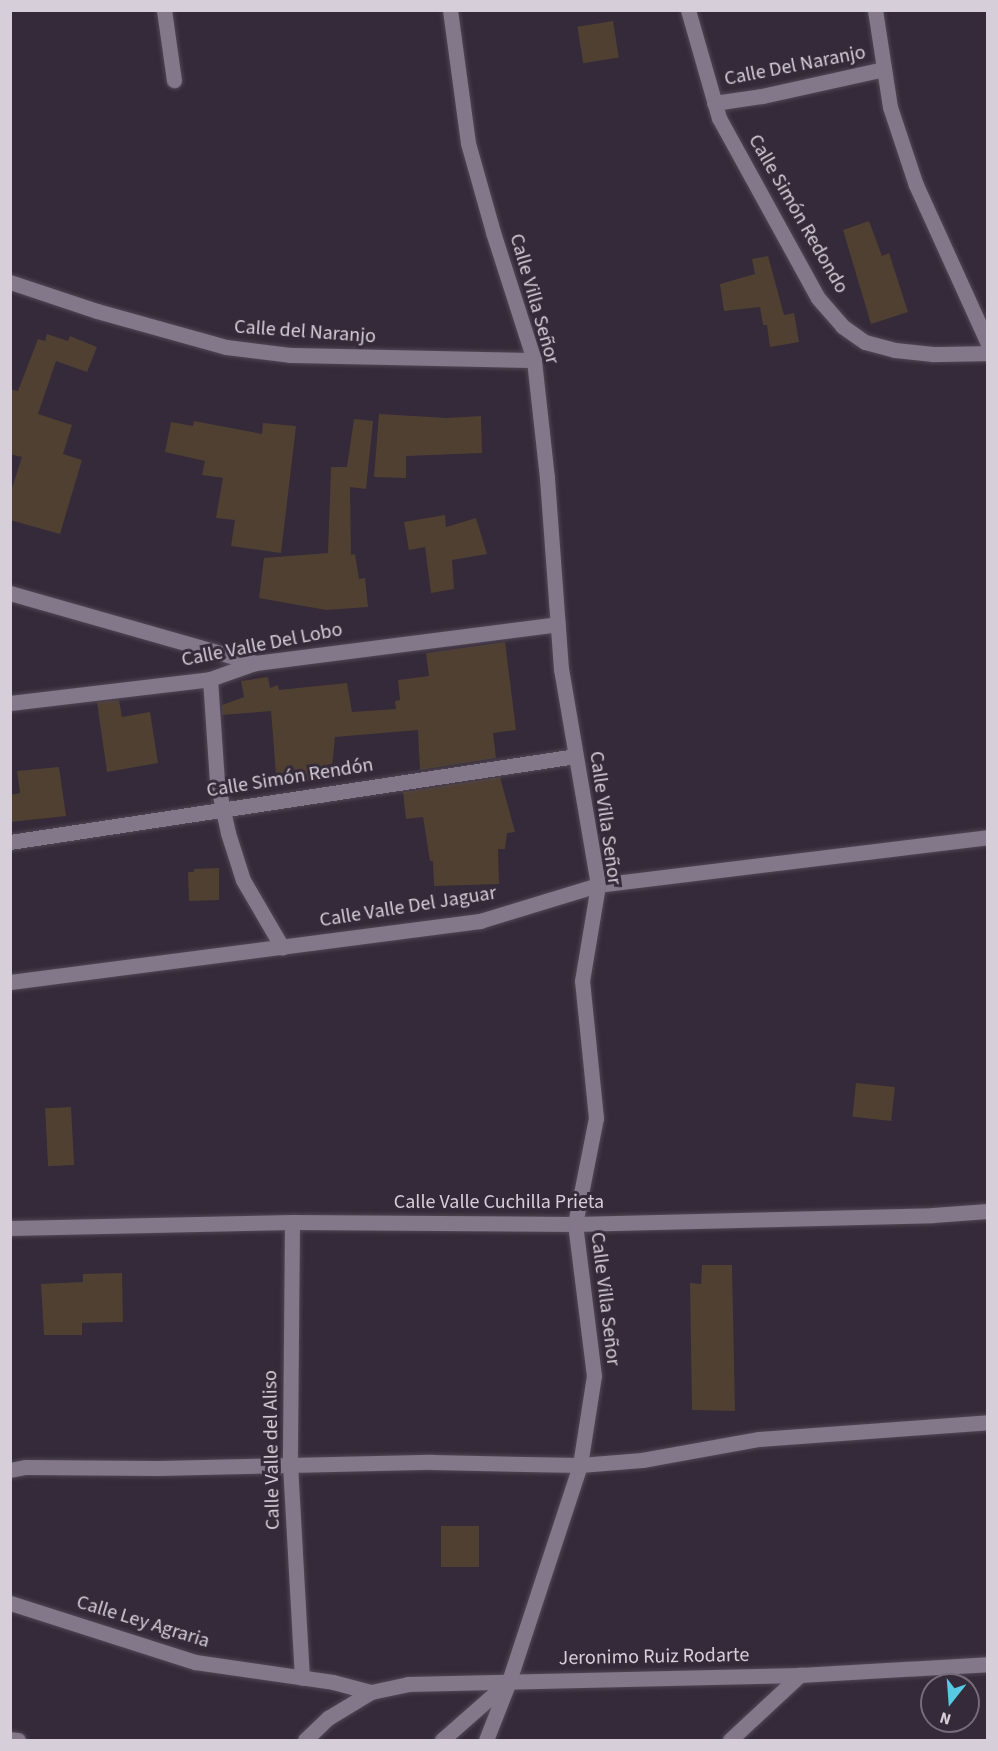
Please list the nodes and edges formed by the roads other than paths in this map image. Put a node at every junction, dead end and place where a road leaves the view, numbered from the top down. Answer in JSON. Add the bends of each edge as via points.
{"nodes":[{"id":1,"x":164,"y":10,"type":"edge"},
{"id":2,"x":450,"y":10,"type":"edge"},
{"id":3,"x":688,"y":10,"type":"edge"},
{"id":4,"x":875,"y":10,"type":"edge"},
{"id":5,"x":884,"y":69,"type":"junction"},
{"id":6,"x":174,"y":80,"type":"dead end"},
{"id":7,"x":714,"y":103,"type":"junction"},
{"id":8,"x":10,"y":282,"type":"edge"},
{"id":9,"x":987,"y":344,"type":"edge"},
{"id":10,"x":987,"y":353,"type":"edge"},
{"id":11,"x":534,"y":360,"type":"junction"},
{"id":12,"x":10,"y":593,"type":"edge"},
{"id":13,"x":558,"y":624,"type":"junction"},
{"id":14,"x":255,"y":663,"type":"junction"},
{"id":15,"x":210,"y":679,"type":"junction"},
{"id":16,"x":10,"y":703,"type":"edge"},
{"id":17,"x":576,"y":756,"type":"junction"},
{"id":18,"x":223,"y":810,"type":"junction"},
{"id":19,"x":987,"y":837,"type":"edge"},
{"id":20,"x":10,"y":842,"type":"edge"},
{"id":21,"x":598,"y":885,"type":"junction"},
{"id":22,"x":282,"y":947,"type":"junction"},
{"id":23,"x":10,"y":982,"type":"edge"},
{"id":24,"x":987,"y":1211,"type":"edge"},
{"id":25,"x":292,"y":1222,"type":"junction"},
{"id":26,"x":575,"y":1224,"type":"junction"},
{"id":27,"x":10,"y":1228,"type":"edge"},
{"id":28,"x":987,"y":1422,"type":"edge"},
{"id":29,"x":290,"y":1464,"type":"junction"},
{"id":30,"x":580,"y":1465,"type":"junction"},
{"id":31,"x":10,"y":1470,"type":"edge"},
{"id":32,"x":10,"y":1603,"type":"edge"},
{"id":33,"x":987,"y":1664,"type":"edge"},
{"id":34,"x":800,"y":1675,"type":"junction"},
{"id":35,"x":302,"y":1678,"type":"junction"},
{"id":36,"x":509,"y":1681,"type":"junction"},
{"id":37,"x":371,"y":1692,"type":"junction"},
{"id":38,"x":10,"y":1739,"type":"edge"},
{"id":39,"x":18,"y":1740,"type":"edge"},
{"id":40,"x":305,"y":1740,"type":"edge"},
{"id":41,"x":442,"y":1740,"type":"edge"},
{"id":42,"x":486,"y":1740,"type":"edge"},
{"id":43,"x":731,"y":1740,"type":"edge"}],
"edges":[{"from":1,"to":6,"type":"street"},
{"from":2,"to":11,"type":"street","name":"Calle Villa Señor","via":[[468,142]]},
{"from":3,"to":7,"type":"street","name":"Calle Simón Redondo"},
{"from":4,"to":5,"type":"street"},
{"from":5,"to":7,"type":"street","name":"Calle Del Naranjo"},
{"from":5,"to":9,"type":"street","via":[[890,107],[916,185]]},
{"from":7,"to":10,"type":"street","name":"Calle Simón Redondo","via":[[718,118],[818,298],[842,326],[865,342],[895,350]]},
{"from":8,"to":11,"type":"street","name":"Calle del Naranjo","via":[[226,347],[290,355]]},
{"from":11,"to":13,"type":"street","name":"Calle Villa Señor"},
{"from":12,"to":14,"type":"street"},
{"from":13,"to":14,"type":"street","name":"Calle Valle Del Lobo"},
{"from":13,"to":17,"type":"street","name":"Calle Villa Señor","via":[[561,669]]},
{"from":14,"to":15,"type":"street","name":"Calle Valle Del Lobo"},
{"from":15,"to":16,"type":"street","name":"Calle Valle Del Lobo"},
{"from":15,"to":18,"type":"street","via":[[217,782]]},
{"from":17,"to":18,"type":"street","name":"Calle Simón Rendón"},
{"from":17,"to":21,"type":"street","name":"Calle Villa Señor"},
{"from":18,"to":20,"type":"street","name":"Calle Simón Rendón"},
{"from":18,"to":22,"type":"street","via":[[243,880]]},
{"from":19,"to":21,"type":"street","name":"Calle Valle Del Jaguar"},
{"from":21,"to":22,"type":"street","name":"Calle Valle Del Jaguar","via":[[480,921]]},
{"from":21,"to":26,"type":"street","name":"Calle Villa Señor","via":[[582,981],[596,1118]]},
{"from":22,"to":23,"type":"street","name":"Calle Valle Del Jaguar"},
{"from":24,"to":26,"type":"street","name":"Calle Valle Cuchilla Prieta"},
{"from":25,"to":26,"type":"street","name":"Calle Valle Cuchilla Prieta"},
{"from":25,"to":27,"type":"street","name":"Calle Valle Cuchilla Prieta"},
{"from":25,"to":29,"type":"street","name":"Calle Valle del Aliso"},
{"from":26,"to":30,"type":"street","name":"Calle Villa Señor","via":[[594,1376]]},
{"from":28,"to":30,"type":"street","via":[[759,1439],[642,1460]]},
{"from":29,"to":30,"type":"street"},
{"from":29,"to":31,"type":"street"},
{"from":29,"to":35,"type":"street","name":"Calle Valle del Aliso"},
{"from":30,"to":36,"type":"street","name":"Calle Villa Señor"},
{"from":32,"to":35,"type":"street","name":"Calle Ley Agraria","via":[[195,1662]]},
{"from":33,"to":34,"type":"street","name":"Jeronimo Ruiz Rodarte"},
{"from":34,"to":36,"type":"street","name":"Jeronimo Ruiz Rodarte"},
{"from":34,"to":43,"type":"street"},
{"from":35,"to":37,"type":"street","name":"Calle Ley Agraria"},
{"from":36,"to":37,"type":"street","name":"Jeronimo Ruiz Rodarte","via":[[408,1684]]},
{"from":36,"to":41,"type":"street"},
{"from":36,"to":42,"type":"street","name":"Calle Villa Señor"},
{"from":37,"to":40,"type":"street","name":"Jeronimo Ruiz Rodarte","via":[[328,1718]]},
{"from":38,"to":39,"type":"street"}]}
